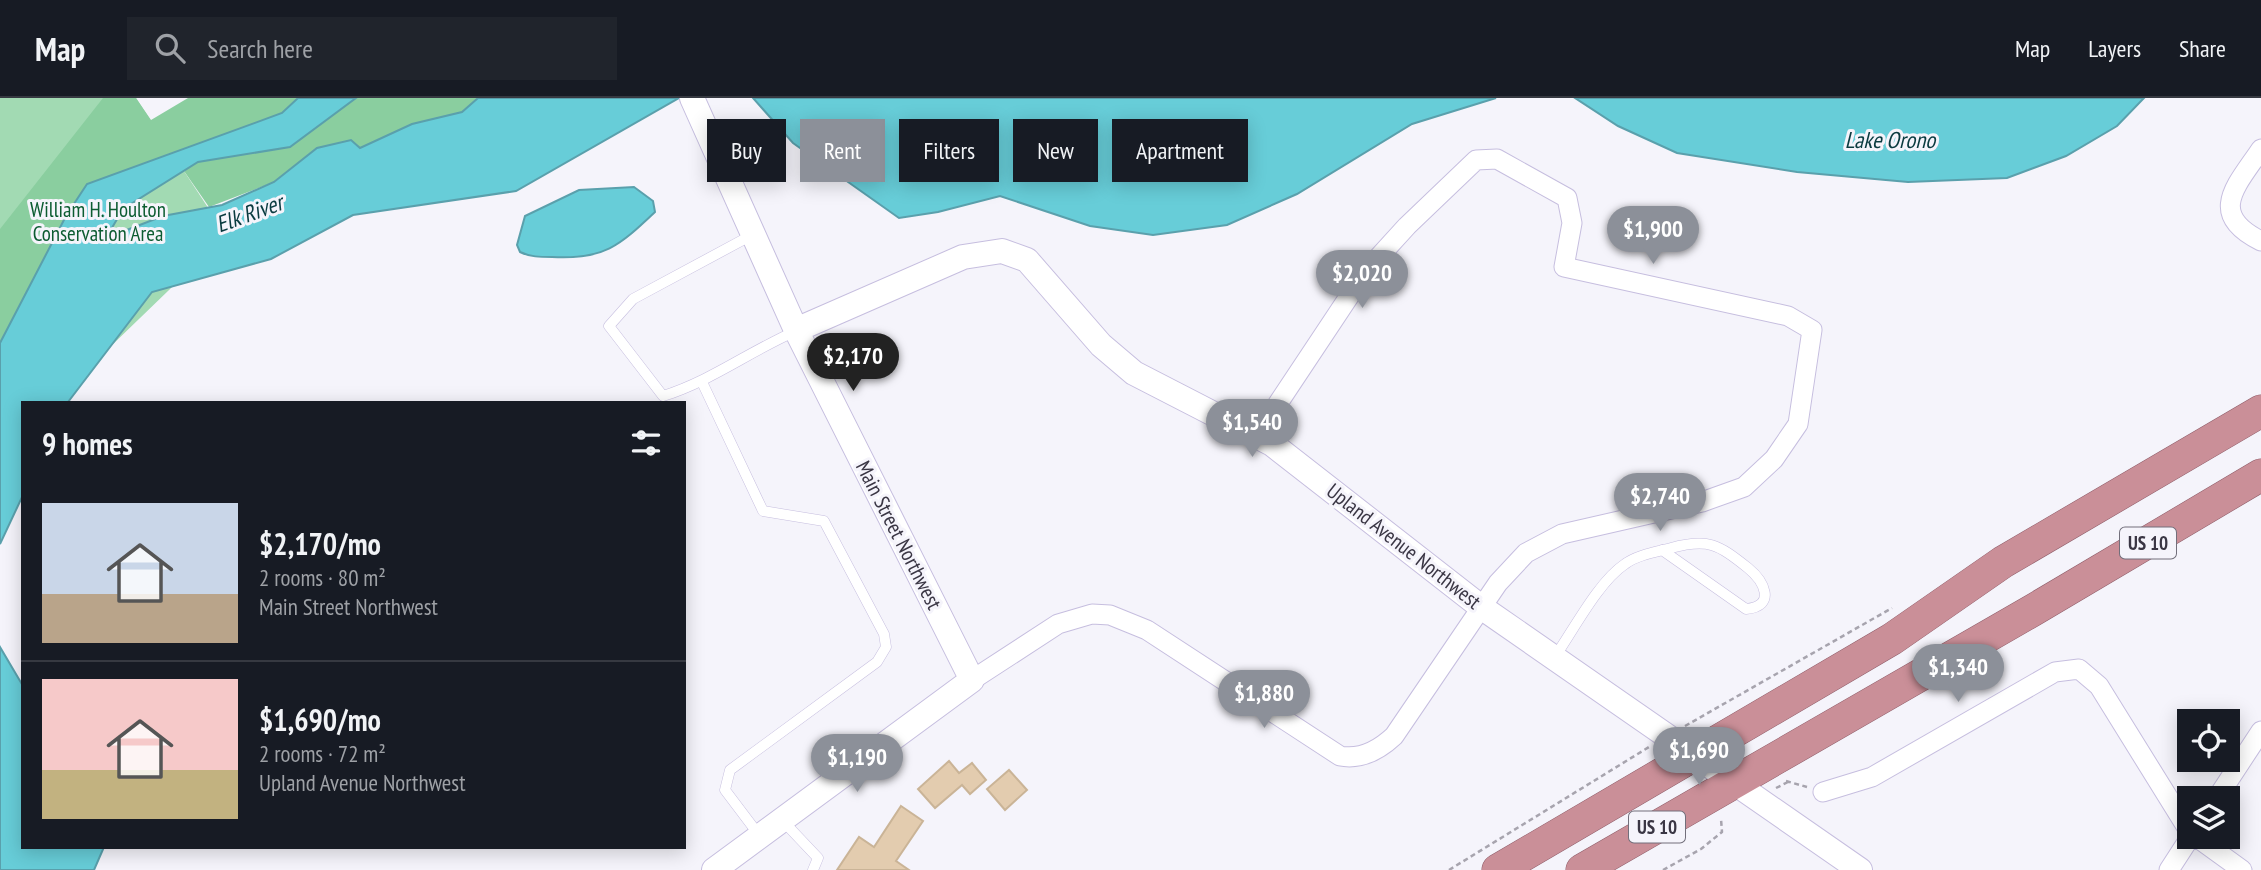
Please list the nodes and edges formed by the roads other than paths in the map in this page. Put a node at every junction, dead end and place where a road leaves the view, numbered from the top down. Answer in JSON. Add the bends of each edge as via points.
{"nodes":[{"id":1,"x":692,"y":98,"type":"edge"},
{"id":2,"x":2261,"y":149,"type":"edge"},
{"id":3,"x":753,"y":235,"type":"junction"},
{"id":4,"x":2261,"y":241,"type":"edge"},
{"id":5,"x":796,"y":330,"type":"junction"},
{"id":6,"x":702,"y":382,"type":"junction"},
{"id":7,"x":2261,"y":411,"type":"edge"},
{"id":8,"x":1257,"y":435,"type":"junction"},
{"id":9,"x":2261,"y":475,"type":"edge"},
{"id":10,"x":1662,"y":550,"type":"junction"},
{"id":11,"x":1481,"y":607,"type":"junction"},
{"id":12,"x":1554,"y":659,"type":"junction"},
{"id":13,"x":972,"y":680,"type":"junction"},
{"id":14,"x":2261,"y":732,"type":"edge"},
{"id":15,"x":1692,"y":754,"type":"junction"},
{"id":16,"x":1732,"y":783,"type":"junction"},
{"id":17,"x":2225,"y":786,"type":"edge"},
{"id":18,"x":1823,"y":792,"type":"dead end"},
{"id":19,"x":2177,"y":812,"type":"edge"},
{"id":20,"x":782,"y":820,"type":"junction"},
{"id":21,"x":760,"y":837,"type":"junction"},
{"id":22,"x":2184,"y":849,"type":"edge"},
{"id":23,"x":2212,"y":849,"type":"edge"},
{"id":24,"x":714,"y":870,"type":"edge"},
{"id":25,"x":813,"y":870,"type":"edge"},
{"id":26,"x":1497,"y":870,"type":"edge"},
{"id":27,"x":1582,"y":870,"type":"edge"},
{"id":28,"x":1860,"y":870,"type":"edge"},
{"id":29,"x":2169,"y":870,"type":"edge"},
{"id":30,"x":2242,"y":870,"type":"edge"}],
"edges":[{"from":1,"to":3,"type":"street","name":"Main Street Northwest"},
{"from":2,"to":4,"type":"street","via":[[2230,204],[2231,218]]},
{"from":3,"to":5,"type":"street","name":"Main Street Northwest"},
{"from":3,"to":6,"type":"lane","via":[[633,299],[609,326],[663,396]]},
{"from":5,"to":6,"type":"lane"},
{"from":5,"to":8,"type":"street","name":"Upland Avenue Northwest","via":[[939,266],[984,251],[1002,251],[1027,260],[1101,345],[1134,373]]},
{"from":5,"to":13,"type":"street","name":"Main Street Northwest"},
{"from":6,"to":21,"type":"lane","via":[[763,511],[824,521],[884,634],[886,647],[877,662],[730,770],[725,790]]},
{"from":7,"to":15,"type":"highway","number":"US 10","via":[[2003,562],[1892,639]]},
{"from":8,"to":11,"type":"street","name":"Upland Avenue Northwest"},
{"from":8,"to":11,"type":"street","via":[[1366,271],[1476,160],[1497,159],[1567,198],[1572,223],[1564,267],[1788,316],[1812,330],[1798,424],[1774,458],[1744,487],[1543,542],[1511,567]]},
{"from":9,"to":16,"type":"highway","number":"US 10"},
{"from":10,"to":10,"type":"lane","via":[[1708,542],[1754,574],[1765,591],[1764,600],[1757,608],[1746,609]]},
{"from":10,"to":12,"type":"lane","via":[[1626,563],[1611,576]]},
{"from":11,"to":12,"type":"street","name":"Upland Avenue Northwest"},
{"from":11,"to":13,"type":"street","via":[[1394,736],[1383,747],[1352,758],[1340,756],[1147,630],[1110,615],[1092,614],[1058,624]]},
{"from":12,"to":15,"type":"street","name":"Upland Avenue Northwest"},
{"from":13,"to":20,"type":"street"},
{"from":14,"to":17,"type":"street"},
{"from":15,"to":16,"type":"street","name":"Upland Avenue Northwest"},
{"from":15,"to":26,"type":"highway","number":"US 10"},
{"from":16,"to":27,"type":"highway","number":"US 10"},
{"from":16,"to":28,"type":"street","name":"Upland Avenue Northwest"},
{"from":18,"to":19,"type":"street","via":[[1872,777],[2056,672],[2079,670],[2090,675]]},
{"from":20,"to":21,"type":"street"},
{"from":20,"to":25,"type":"lane","via":[[818,858]]},
{"from":21,"to":24,"type":"street"},
{"from":22,"to":29,"type":"street"},
{"from":23,"to":30,"type":"street"}]}
